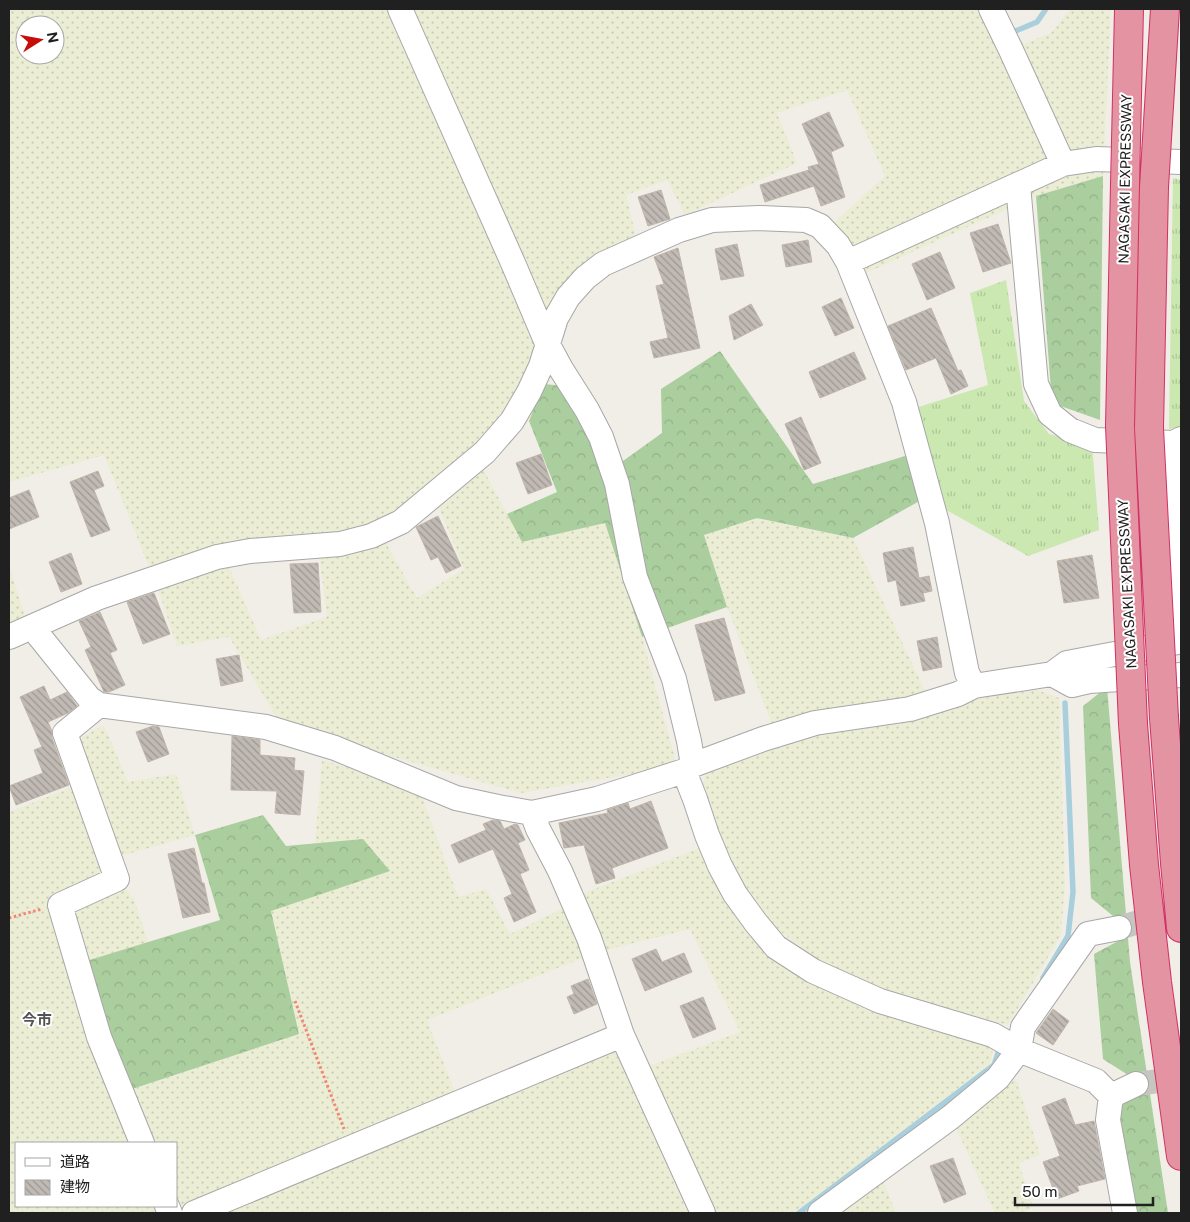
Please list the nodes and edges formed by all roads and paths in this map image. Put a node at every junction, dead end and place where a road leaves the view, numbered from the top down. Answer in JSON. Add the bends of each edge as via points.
{"nodes":[{"id":1,"x":400,"y":9,"type":"edge"},
{"id":2,"x":991,"y":9,"type":"edge"},
{"id":3,"x":1129,"y":9,"type":"edge"},
{"id":4,"x":1165,"y":9,"type":"edge"},
{"id":5,"x":1181,"y":162,"type":"edge"},
{"id":6,"x":1063,"y":164,"type":"junction"},
{"id":7,"x":1018,"y":185,"type":"junction"},
{"id":8,"x":848,"y":262,"type":"junction"},
{"id":9,"x":548,"y":344,"type":"junction"},
{"id":10,"x":1178,"y":441,"type":"edge"},
{"id":11,"x":32,"y":627,"type":"junction"},
{"id":12,"x":9,"y":637,"type":"edge"},
{"id":13,"x":1052,"y":674,"type":"junction"},
{"id":14,"x":1181,"y":675,"type":"edge"},
{"id":15,"x":974,"y":686,"type":"junction"},
{"id":16,"x":99,"y":705,"type":"junction"},
{"id":17,"x":688,"y":768,"type":"junction"},
{"id":18,"x":532,"y":813,"type":"junction"},
{"id":19,"x":60,"y":905,"type":"junction"},
{"id":20,"x":9,"y":918,"type":"edge"},
{"id":21,"x":1119,"y":928,"type":"tunnel mouth"},
{"id":22,"x":1181,"y":928,"type":"edge"},
{"id":23,"x":295,"y":1001,"type":"dead end"},
{"id":24,"x":622,"y":1035,"type":"junction"},
{"id":25,"x":1019,"y":1050,"type":"junction"},
{"id":26,"x":1136,"y":1084,"type":"tunnel mouth"},
{"id":27,"x":1111,"y":1096,"type":"junction"},
{"id":28,"x":142,"y":1142,"type":"edge"},
{"id":29,"x":352,"y":1148,"type":"junction"},
{"id":30,"x":1181,"y":1156,"type":"edge"},
{"id":31,"x":194,"y":1213,"type":"edge"},
{"id":32,"x":702,"y":1213,"type":"edge"},
{"id":33,"x":820,"y":1213,"type":"edge"},
{"id":34,"x":1125,"y":1213,"type":"edge"}],
"edges":[{"from":1,"to":9,"type":"street"},
{"from":2,"to":6,"type":"street"},
{"from":3,"to":30,"type":"highway","name":"NAGASAKI EXPRESSWAY","bridge":true,"via":[[1120,426],[1133,724],[1144,866]]},
{"from":4,"to":22,"type":"highway","name":"NAGASAKI EXPRESSWAY","bridge":true,"via":[[1154,187],[1149,428],[1164,718]]},
{"from":5,"to":6,"type":"street","via":[[1096,159]]},
{"from":6,"to":7,"type":"street"},
{"from":7,"to":8,"type":"street"},
{"from":7,"to":10,"type":"street","via":[[1036,384],[1050,414],[1070,430],[1095,440]]},
{"from":8,"to":9,"type":"street","via":[[838,245],[820,226],[806,220],[712,220],[679,230],[603,264],[568,297],[556,318]]},
{"from":8,"to":15,"type":"street","via":[[904,402],[938,523],[967,673]]},
{"from":9,"to":11,"type":"street","via":[[529,392],[512,420],[485,452],[401,522],[371,536],[340,544],[250,551],[217,558],[97,598]]},
{"from":9,"to":17,"type":"street","via":[[601,437],[617,484],[635,577],[674,680],[689,741]]},
{"from":10,"to":13,"type":"street","via":[[1178,642],[1067,662]]},
{"from":11,"to":12,"type":"street"},
{"from":11,"to":16,"type":"street","via":[[89,698]]},
{"from":13,"to":14,"type":"street","via":[[1072,685]]},
{"from":13,"to":15,"type":"street"},
{"from":15,"to":17,"type":"street","via":[[910,708],[815,723]]},
{"from":16,"to":18,"type":"street","via":[[266,727],[335,748],[456,798]]},
{"from":16,"to":19,"type":"street","via":[[65,733],[117,879]]},
{"from":17,"to":18,"type":"street","via":[[597,799]]},
{"from":17,"to":25,"type":"street","via":[[695,799],[720,866],[735,894],[776,947],[813,971],[880,1001],[993,1035]]},
{"from":18,"to":24,"type":"street","via":[[589,938]]},
{"from":19,"to":20,"type":"path"},
{"from":19,"to":28,"type":"street","via":[[100,1037]]},
{"from":21,"to":25,"type":"street","via":[[1088,934],[1023,1027]]},
{"from":23,"to":29,"type":"path"},
{"from":24,"to":29,"type":"street"},
{"from":24,"to":32,"type":"street"},
{"from":25,"to":27,"type":"street","via":[[1096,1081]]},
{"from":25,"to":33,"type":"street","via":[[998,1078]]},
{"from":26,"to":27,"type":"street"},
{"from":27,"to":34,"type":"street","via":[[1108,1120]]},
{"from":29,"to":31,"type":"street"}]}
